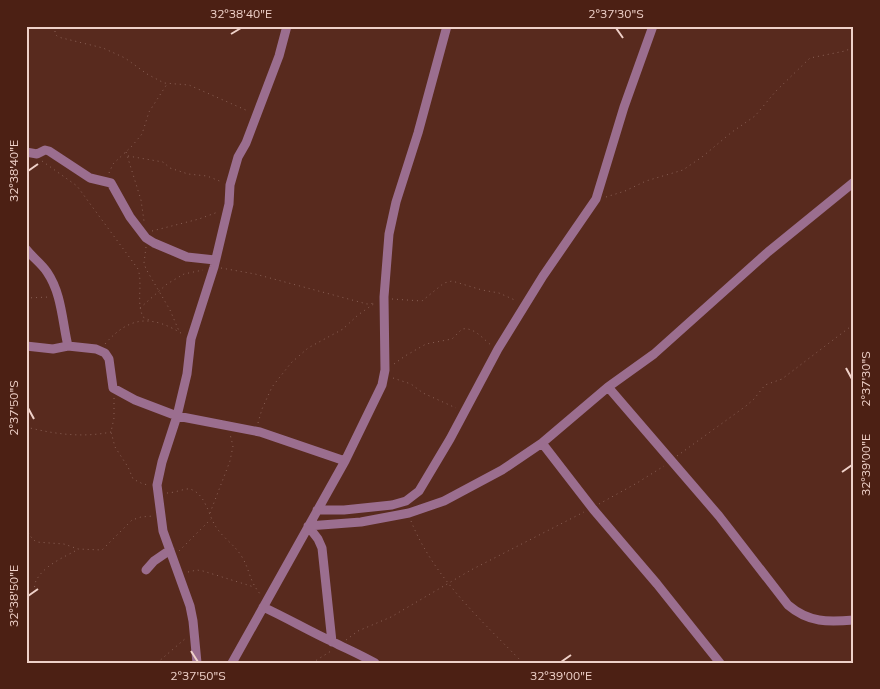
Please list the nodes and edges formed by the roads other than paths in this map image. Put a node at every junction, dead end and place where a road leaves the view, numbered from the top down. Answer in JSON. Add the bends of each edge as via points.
{"nodes":[{"id":1,"x":287,"y":26,"type":"edge"},
{"id":2,"x":448,"y":26,"type":"edge"},
{"id":3,"x":653,"y":26,"type":"edge"},
{"id":4,"x":30,"y":153,"type":"edge"},
{"id":5,"x":854,"y":182,"type":"edge"},
{"id":6,"x":26,"y":249,"type":"edge"},
{"id":7,"x":214,"y":264,"type":"junction"},
{"id":8,"x":26,"y":346,"type":"edge"},
{"id":9,"x":68,"y":346,"type":"junction"},
{"id":10,"x":608,"y":387,"type":"junction"},
{"id":11,"x":177,"y":416,"type":"junction"},
{"id":12,"x":542,"y":443,"type":"junction"},
{"id":13,"x":345,"y":461,"type":"junction"},
{"id":14,"x":317,"y":510,"type":"junction"},
{"id":15,"x":308,"y":526,"type":"junction"},
{"id":16,"x":170,"y":550,"type":"junction"},
{"id":17,"x":146,"y":570,"type":"dead end"},
{"id":18,"x":265,"y":604,"type":"junction"},
{"id":19,"x":854,"y":620,"type":"edge"},
{"id":20,"x":336,"y":644,"type":"junction"},
{"id":21,"x":197,"y":663,"type":"edge"},
{"id":22,"x":232,"y":663,"type":"edge"},
{"id":23,"x":375,"y":663,"type":"edge"},
{"id":24,"x":720,"y":663,"type":"edge"}],
"edges":[{"from":1,"to":7,"type":"street","via":[[279,56],[238,157]]},
{"from":2,"to":13,"type":"street","via":[[389,234],[382,385]]},
{"from":3,"to":14,"type":"street","via":[[626,99],[596,199],[525,305],[419,491],[406,501],[375,507]]},
{"from":4,"to":7,"type":"street","via":[[49,151],[90,178],[111,183],[130,217],[154,243],[187,258]]},
{"from":5,"to":10,"type":"street","via":[[768,252],[654,354]]},
{"from":6,"to":9,"type":"street","via":[[46,271],[58,296]]},
{"from":7,"to":11,"type":"street","via":[[191,338]]},
{"from":8,"to":9,"type":"street","via":[[53,349]]},
{"from":9,"to":11,"type":"street","via":[[108,355],[114,388]]},
{"from":10,"to":12,"type":"street"},
{"from":10,"to":19,"type":"street","via":[[719,516],[788,605],[800,615],[814,620]]},
{"from":11,"to":13,"type":"street","via":[[256,431]]},
{"from":11,"to":16,"type":"street","via":[[162,462],[158,489],[163,531]]},
{"from":12,"to":15,"type":"street","via":[[502,470],[444,501],[408,513],[361,522]]},
{"from":12,"to":24,"type":"street"},
{"from":13,"to":14,"type":"street"},
{"from":14,"to":15,"type":"street"},
{"from":15,"to":18,"type":"street"},
{"from":15,"to":20,"type":"street","via":[[322,548]]},
{"from":16,"to":17,"type":"street"},
{"from":16,"to":21,"type":"street","via":[[190,606]]},
{"from":18,"to":20,"type":"street"},
{"from":18,"to":22,"type":"street"},
{"from":20,"to":23,"type":"street"}]}
